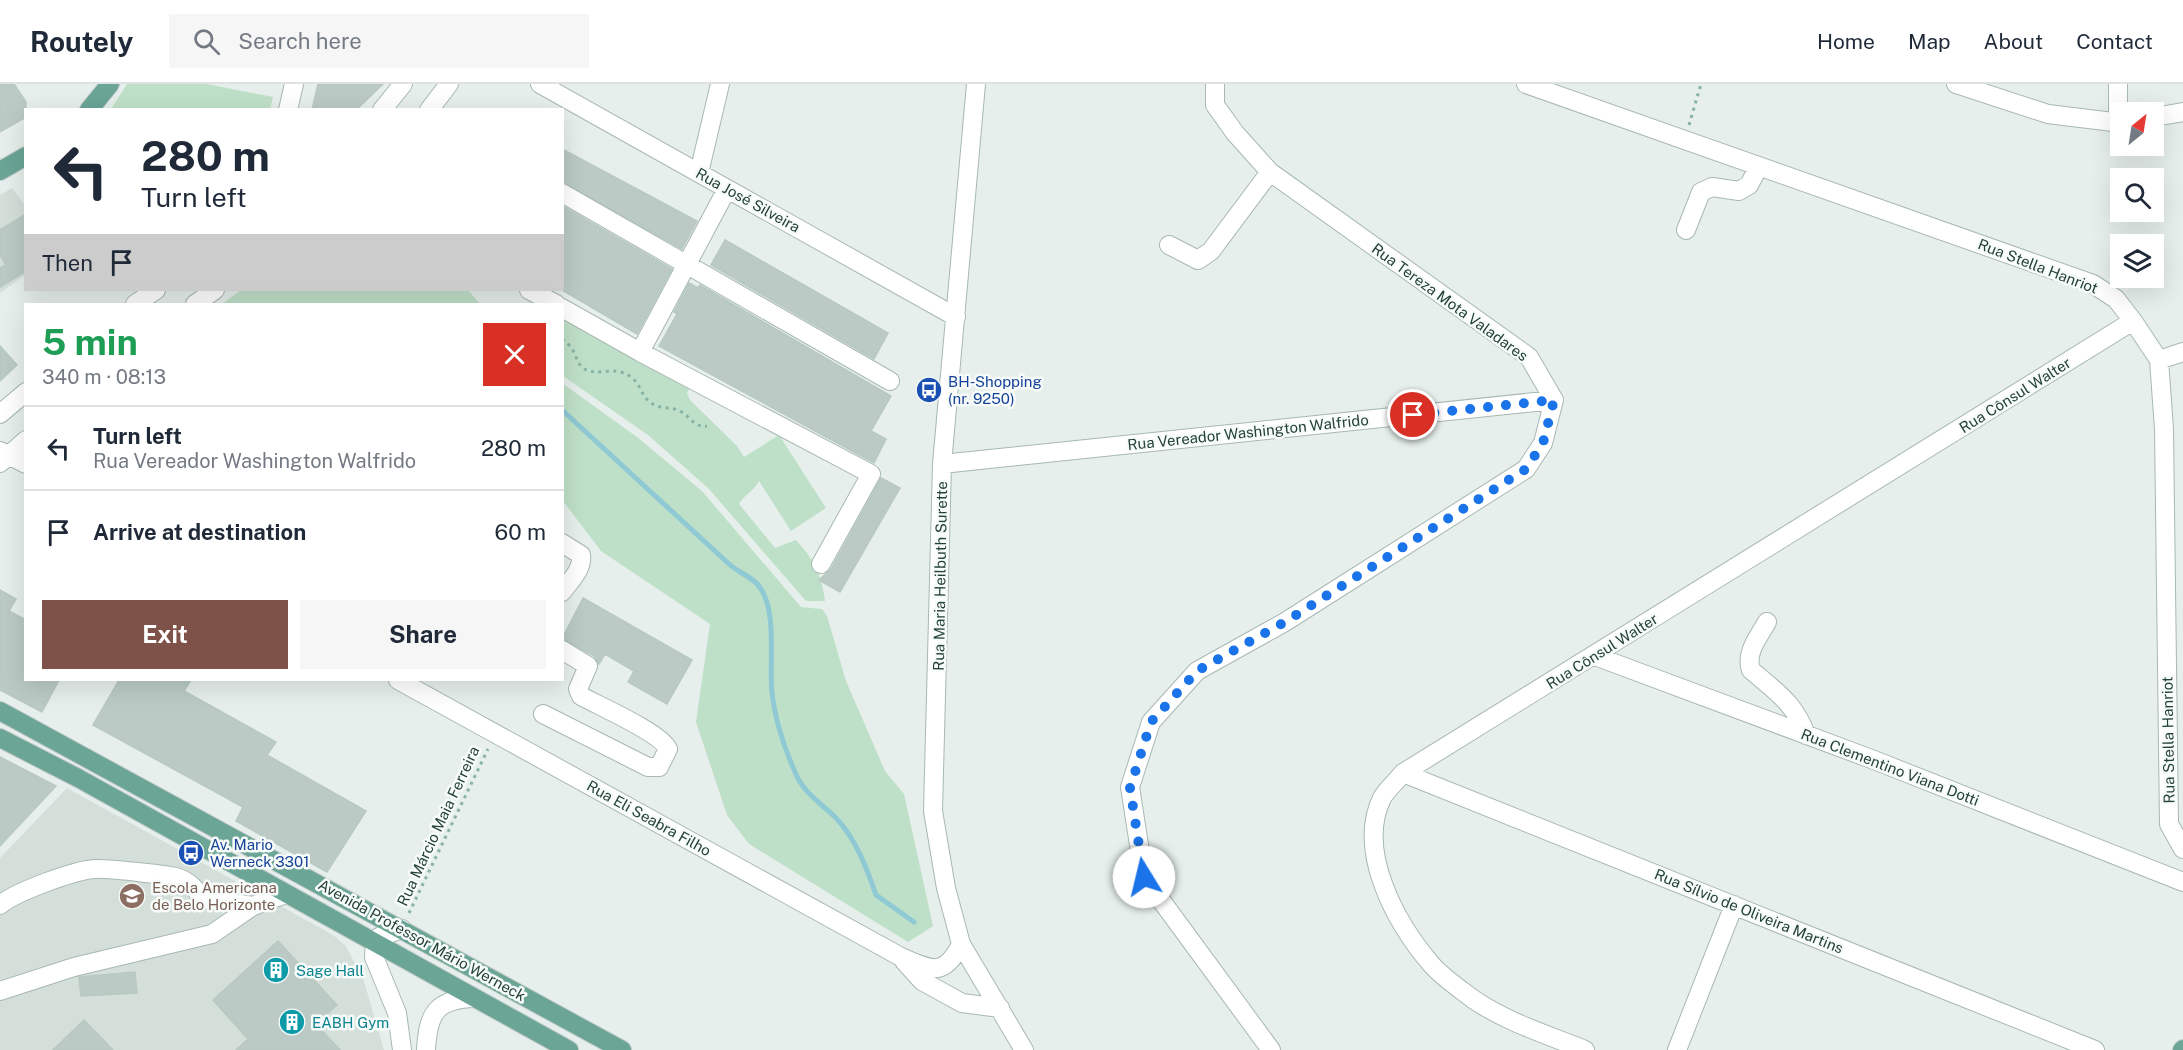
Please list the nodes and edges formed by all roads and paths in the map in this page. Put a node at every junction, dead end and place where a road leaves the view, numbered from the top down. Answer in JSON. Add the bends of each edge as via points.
{"nodes":[{"id":1,"x":110,"y":84,"type":"edge"},
{"id":2,"x":294,"y":84,"type":"edge"},
{"id":3,"x":403,"y":84,"type":"edge"},
{"id":4,"x":449,"y":84,"type":"edge"},
{"id":5,"x":720,"y":84,"type":"edge"},
{"id":6,"x":976,"y":84,"type":"edge"},
{"id":7,"x":1215,"y":84,"type":"edge"},
{"id":8,"x":1526,"y":84,"type":"edge"},
{"id":9,"x":1701,"y":84,"type":"edge"},
{"id":10,"x":1956,"y":84,"type":"edge"},
{"id":11,"x":2118,"y":84,"type":"edge"},
{"id":12,"x":552,"y":87,"type":"edge"},
{"id":13,"x":2119,"y":102,"type":"edge"},
{"id":14,"x":91,"y":108,"type":"edge"},
{"id":15,"x":288,"y":108,"type":"edge"},
{"id":16,"x":384,"y":108,"type":"edge"},
{"id":17,"x":431,"y":108,"type":"edge"},
{"id":18,"x":2183,"y":112,"type":"edge"},
{"id":19,"x":2164,"y":115,"type":"edge"},
{"id":20,"x":2110,"y":123,"type":"edge"},
{"id":21,"x":1684,"y":139,"type":"junction"},
{"id":22,"x":24,"y":157,"type":"edge"},
{"id":23,"x":1759,"y":166,"type":"junction"},
{"id":24,"x":0,"y":171,"type":"edge"},
{"id":25,"x":1270,"y":172,"type":"junction"},
{"id":26,"x":699,"y":173,"type":"junction"},
{"id":27,"x":727,"y":189,"type":"junction"},
{"id":28,"x":564,"y":194,"type":"edge"},
{"id":29,"x":1686,"y":230,"type":"dead end"},
{"id":30,"x":1169,"y":245,"type":"dead end"},
{"id":31,"x":688,"y":263,"type":"junction"},
{"id":32,"x":154,"y":291,"type":"edge"},
{"id":33,"x":214,"y":291,"type":"edge"},
{"id":34,"x":531,"y":291,"type":"edge"},
{"id":35,"x":136,"y":303,"type":"edge"},
{"id":36,"x":196,"y":303,"type":"edge"},
{"id":37,"x":554,"y":303,"type":"edge"},
{"id":38,"x":564,"y":309,"type":"edge"},
{"id":39,"x":956,"y":317,"type":"junction"},
{"id":40,"x":2133,"y":321,"type":"junction"},
{"id":41,"x":564,"y":340,"type":"edge"},
{"id":42,"x":640,"y":352,"type":"junction"},
{"id":43,"x":2183,"y":352,"type":"edge"},
{"id":44,"x":2159,"y":360,"type":"junction"},
{"id":45,"x":890,"y":381,"type":"dead end"},
{"id":46,"x":24,"y":394,"type":"edge"},
{"id":47,"x":1554,"y":400,"type":"junction"},
{"id":48,"x":0,"y":414,"type":"edge"},
{"id":49,"x":708,"y":426,"type":"dead end"},
{"id":50,"x":24,"y":441,"type":"edge"},
{"id":51,"x":3,"y":456,"type":"edge"},
{"id":52,"x":24,"y":463,"type":"edge"},
{"id":53,"x":942,"y":464,"type":"junction"},
{"id":54,"x":564,"y":544,"type":"edge"},
{"id":55,"x":821,"y":564,"type":"dead end"},
{"id":56,"x":564,"y":588,"type":"edge"},
{"id":57,"x":1767,"y":622,"type":"dead end"},
{"id":58,"x":564,"y":651,"type":"edge"},
{"id":59,"x":2175,"y":652,"type":"edge"},
{"id":60,"x":1596,"y":656,"type":"junction"},
{"id":61,"x":400,"y":681,"type":"edge"},
{"id":62,"x":0,"y":711,"type":"edge"},
{"id":63,"x":543,"y":714,"type":"dead end"},
{"id":64,"x":495,"y":733,"type":"junction"},
{"id":65,"x":1806,"y":735,"type":"junction"},
{"id":66,"x":0,"y":738,"type":"edge"},
{"id":67,"x":1403,"y":773,"type":"junction"},
{"id":68,"x":2183,"y":849,"type":"edge"},
{"id":69,"x":2183,"y":882,"type":"edge"},
{"id":70,"x":286,"y":894,"type":"junction"},
{"id":71,"x":0,"y":905,"type":"edge"},
{"id":72,"x":1734,"y":905,"type":"junction"},
{"id":73,"x":253,"y":906,"type":"junction"},
{"id":74,"x":402,"y":929,"type":"junction"},
{"id":75,"x":375,"y":942,"type":"junction"},
{"id":76,"x":961,"y":944,"type":"junction"},
{"id":77,"x":901,"y":957,"type":"junction"},
{"id":78,"x":0,"y":991,"type":"edge"},
{"id":79,"x":475,"y":998,"type":"junction"},
{"id":80,"x":1000,"y":1008,"type":"junction"},
{"id":81,"x":402,"y":1050,"type":"edge"},
{"id":82,"x":426,"y":1050,"type":"edge"},
{"id":83,"x":569,"y":1050,"type":"edge"},
{"id":84,"x":622,"y":1050,"type":"edge"},
{"id":85,"x":1024,"y":1050,"type":"edge"},
{"id":86,"x":1271,"y":1050,"type":"edge"},
{"id":87,"x":1585,"y":1050,"type":"edge"},
{"id":88,"x":1677,"y":1050,"type":"edge"},
{"id":89,"x":2095,"y":1050,"type":"edge"}],
"edges":[{"from":1,"to":14,"type":"main road"},
{"from":2,"to":15,"type":"street"},
{"from":3,"to":16,"type":"street"},
{"from":4,"to":17,"type":"street"},
{"from":5,"to":26,"type":"street"},
{"from":6,"to":39,"type":"street","name":"Rua Maria Heilbuth Surette"},
{"from":7,"to":25,"type":"street","name":"Rua Tereza Mota Valadares","via":[[1215,105]]},
{"from":8,"to":21,"type":"street","name":"Rua Stella Hanriot"},
{"from":9,"to":21,"type":"path"},
{"from":10,"to":20,"type":"street","via":[[2048,114]]},
{"from":11,"to":13,"type":"street"},
{"from":12,"to":26,"type":"street","name":"Rua José Silveira"},
{"from":18,"to":19,"type":"street"},
{"from":21,"to":23,"type":"street","name":"Rua Stella Hanriot"},
{"from":22,"to":24,"type":"main road"},
{"from":23,"to":29,"type":"street","via":[[1749,185],[1739,191],[1712,187],[1701,192]]},
{"from":23,"to":40,"type":"street","name":"Rua Stella Hanriot","via":[[2093,284],[2116,299]]},
{"from":25,"to":30,"type":"street","via":[[1211,251],[1198,260]]},
{"from":25,"to":47,"type":"street","name":"Rua Tereza Mota Valadares","via":[[1529,357]]},
{"from":26,"to":27,"type":"street","name":"Rua José Silveira"},
{"from":27,"to":31,"type":"street"},
{"from":27,"to":39,"type":"street","name":"Rua José Silveira"},
{"from":28,"to":31,"type":"street"},
{"from":31,"to":42,"type":"street"},
{"from":31,"to":45,"type":"street"},
{"from":32,"to":35,"type":"street"},
{"from":33,"to":36,"type":"street"},
{"from":34,"to":37,"type":"street"},
{"from":38,"to":42,"type":"street"},
{"from":39,"to":53,"type":"street","name":"Rua Maria Heilbuth Surette"},
{"from":40,"to":44,"type":"street","name":"Rua Stella Hanriot"},
{"from":40,"to":60,"type":"street","name":"Rua Cônsul Walter"},
{"from":41,"to":49,"type":"path","via":[[571,345],[583,368],[595,372],[622,371],[640,385],[651,404],[681,412],[694,424]]},
{"from":42,"to":55,"type":"street","via":[[871,474]]},
{"from":43,"to":44,"type":"street"},
{"from":44,"to":59,"type":"street","name":"Rua Stella Hanriot"},
{"from":46,"to":48,"type":"street"},
{"from":47,"to":53,"type":"street","name":"Rua Vereador Washington Walfrido"},
{"from":47,"to":86,"type":"street","via":[[1543,443],[1526,469],[1285,622],[1197,671],[1151,722],[1130,788],[1144,877]]},
{"from":50,"to":51,"type":"street"},
{"from":51,"to":52,"type":"street"},
{"from":53,"to":76,"type":"street","name":"Rua Maria Heilbuth Surette","via":[[933,811],[946,888]]},
{"from":54,"to":56,"type":"street","via":[[581,555],[582,561]]},
{"from":57,"to":65,"type":"street","via":[[1749,654],[1750,670],[1791,705]]},
{"from":58,"to":63,"type":"street","via":[[588,666],[578,689],[581,696],[653,734],[668,749],[658,767],[648,767]]},
{"from":59,"to":68,"type":"street","name":"Rua Stella Hanriot","via":[[2169,824]]},
{"from":60,"to":65,"type":"street","name":"Rua Clementino Viana Dotti"},
{"from":60,"to":67,"type":"street","name":"Rua Cônsul Walter"},
{"from":61,"to":64,"type":"street","name":"Rua Eli Seabra Filho"},
{"from":62,"to":74,"type":"main road","name":"Avenida Professor Mário Werneck"},
{"from":64,"to":74,"type":"path","name":"Rua Márcio Maia Ferreira"},
{"from":64,"to":77,"type":"street","name":"Rua Eli Seabra Filho"},
{"from":65,"to":69,"type":"street","name":"Rua Clementino Viana Dotti"},
{"from":66,"to":70,"type":"main road","name":"Avenida Professor Mário Werneck","via":[[78,777]]},
{"from":67,"to":72,"type":"street","name":"Rua Sílvio de Oliveira Martins"},
{"from":67,"to":87,"type":"street","name":"Rua Cônsul Walter","via":[[1383,797],[1374,831],[1376,867],[1401,920],[1432,965],[1475,1000]]},
{"from":70,"to":73,"type":"street"},
{"from":70,"to":75,"type":"main road","name":"Avenida Professor Mário Werneck"},
{"from":71,"to":73,"type":"street","via":[[38,885],[95,869],[179,878],[204,899]]},
{"from":72,"to":88,"type":"street"},
{"from":72,"to":89,"type":"street","name":"Rua Sílvio de Oliveira Martins"},
{"from":73,"to":78,"type":"street","via":[[212,934],[74,967]]},
{"from":74,"to":75,"type":"street"},
{"from":74,"to":84,"type":"main road","name":"Avenida Professor Mário Werneck"},
{"from":75,"to":79,"type":"main road","name":"Avenida Professor Mário Werneck"},
{"from":75,"to":81,"type":"street","via":[[374,957],[397,1013]]},
{"from":76,"to":77,"type":"street","name":"Rua Eli Seabra Filho","via":[[952,961],[941,968],[924,967]]},
{"from":76,"to":80,"type":"street","name":"Rua Maria Heilbuth Surette"},
{"from":77,"to":80,"type":"street","name":"Rua Eli Seabra Filho","via":[[922,981],[962,1003]]},
{"from":79,"to":82,"type":"street","via":[[455,999],[436,1009],[427,1031]]},
{"from":79,"to":83,"type":"main road","name":"Avenida Professor Mário Werneck"},
{"from":80,"to":85,"type":"street","name":"Rua Maria Heilbuth Surette"}]}
